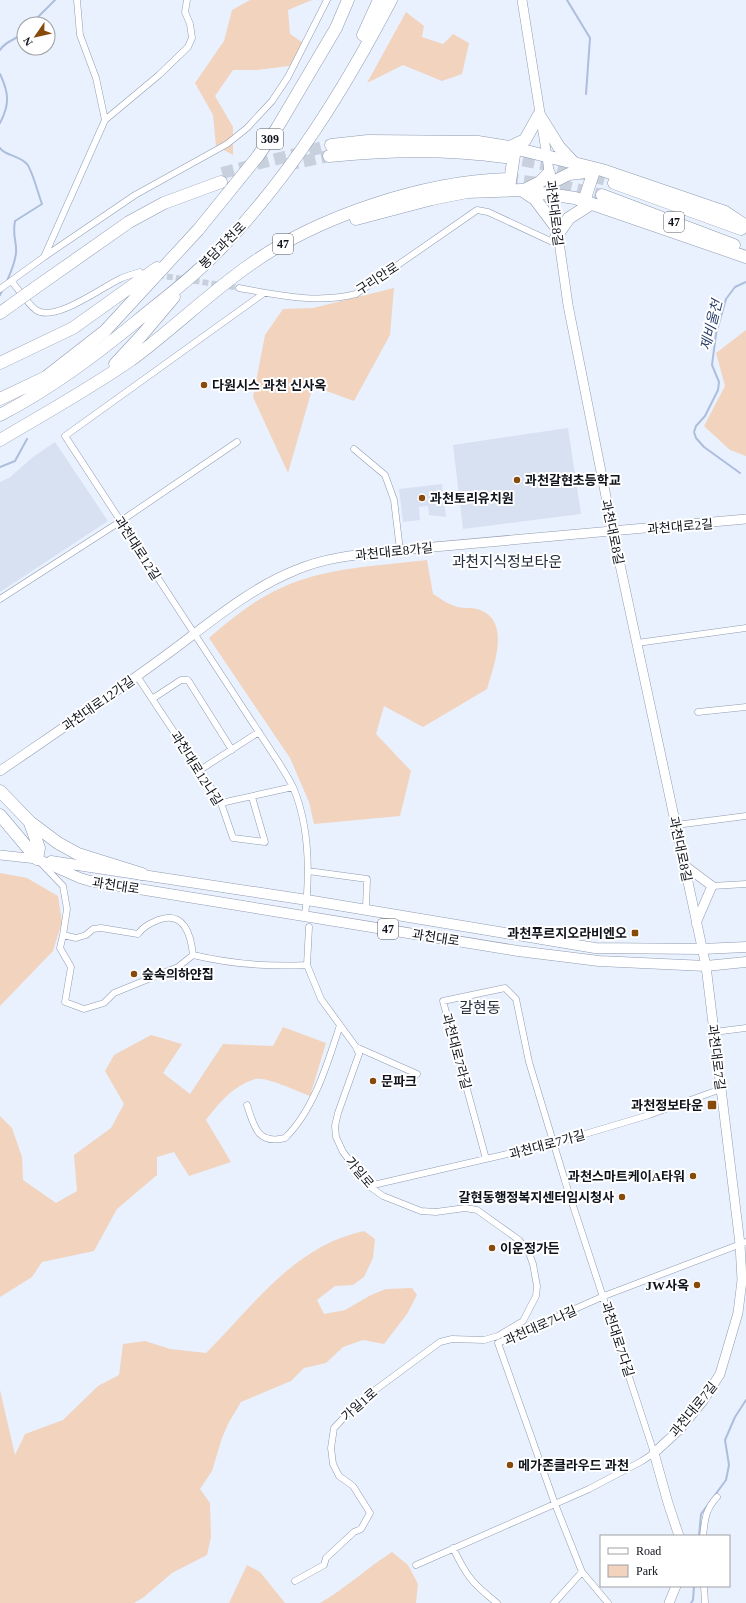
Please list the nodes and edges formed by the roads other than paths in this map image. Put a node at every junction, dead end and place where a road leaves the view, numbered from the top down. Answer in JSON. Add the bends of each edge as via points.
{"nodes":[{"id":1,"x":77,"y":0,"type":"edge"},
{"id":2,"x":188,"y":0,"type":"edge"},
{"id":3,"x":327,"y":0,"type":"edge"},
{"id":4,"x":348,"y":0,"type":"edge"},
{"id":5,"x":380,"y":0,"type":"edge"},
{"id":6,"x":391,"y":0,"type":"edge"},
{"id":7,"x":522,"y":0,"type":"edge"},
{"id":8,"x":325,"y":114,"type":"junction"},
{"id":9,"x":540,"y":116,"type":"junction"},
{"id":10,"x":105,"y":120,"type":"junction"},
{"id":11,"x":330,"y":151,"type":"tunnel mouth"},
{"id":12,"x":509,"y":151,"type":"junction"},
{"id":13,"x":547,"y":157,"type":"junction"},
{"id":14,"x":574,"y":163,"type":"junction"},
{"id":15,"x":601,"y":173,"type":"junction"},
{"id":16,"x":221,"y":177,"type":"tunnel mouth"},
{"id":17,"x":550,"y":183,"type":"junction"},
{"id":18,"x":507,"y":185,"type":"junction"},
{"id":19,"x":523,"y":190,"type":"junction"},
{"id":20,"x":602,"y":195,"type":"tunnel mouth"},
{"id":21,"x":589,"y":203,"type":"junction"},
{"id":22,"x":746,"y":226,"type":"edge"},
{"id":23,"x":746,"y":231,"type":"edge"},
{"id":24,"x":53,"y":235,"type":"junction"},
{"id":25,"x":557,"y":236,"type":"junction"},
{"id":26,"x":63,"y":244,"type":"junction"},
{"id":27,"x":746,"y":249,"type":"edge"},
{"id":28,"x":44,"y":257,"type":"junction"},
{"id":29,"x":746,"y":257,"type":"edge"},
{"id":30,"x":168,"y":261,"type":"junction"},
{"id":31,"x":140,"y":272,"type":"dead end"},
{"id":32,"x":194,"y":273,"type":"junction"},
{"id":33,"x":12,"y":282,"type":"junction"},
{"id":34,"x":239,"y":288,"type":"tunnel mouth"},
{"id":35,"x":0,"y":289,"type":"edge"},
{"id":36,"x":264,"y":293,"type":"junction"},
{"id":37,"x":0,"y":313,"type":"edge"},
{"id":38,"x":0,"y":363,"type":"edge"},
{"id":39,"x":95,"y":383,"type":"junction"},
{"id":40,"x":0,"y":399,"type":"edge"},
{"id":41,"x":0,"y":415,"type":"edge"},
{"id":42,"x":0,"y":440,"type":"edge"},
{"id":43,"x":237,"y":442,"type":"dead end"},
{"id":44,"x":354,"y":449,"type":"dead end"},
{"id":45,"x":746,"y":519,"type":"edge"},
{"id":46,"x":120,"y":521,"type":"junction"},
{"id":47,"x":613,"y":532,"type":"junction"},
{"id":48,"x":400,"y":550,"type":"junction"},
{"id":49,"x":0,"y":599,"type":"edge"},
{"id":50,"x":746,"y":628,"type":"edge"},
{"id":51,"x":195,"y":634,"type":"junction"},
{"id":52,"x":637,"y":643,"type":"junction"},
{"id":53,"x":137,"y":676,"type":"junction"},
{"id":54,"x":152,"y":699,"type":"junction"},
{"id":55,"x":746,"y":707,"type":"edge"},
{"id":56,"x":698,"y":712,"type":"dead end"},
{"id":57,"x":259,"y":732,"type":"junction"},
{"id":58,"x":232,"y":750,"type":"junction"},
{"id":59,"x":200,"y":770,"type":"junction"},
{"id":60,"x":0,"y":771,"type":"edge"},
{"id":61,"x":293,"y":787,"type":"junction"},
{"id":62,"x":0,"y":791,"type":"edge"},
{"id":63,"x":252,"y":797,"type":"junction"},
{"id":64,"x":221,"y":803,"type":"junction"},
{"id":65,"x":0,"y":815,"type":"edge"},
{"id":66,"x":746,"y":816,"type":"edge"},
{"id":67,"x":30,"y":822,"type":"junction"},
{"id":68,"x":676,"y":825,"type":"junction"},
{"id":69,"x":0,"y":855,"type":"edge"},
{"id":70,"x":37,"y":859,"type":"junction"},
{"id":71,"x":684,"y":864,"type":"junction"},
{"id":72,"x":96,"y":869,"type":"junction"},
{"id":73,"x":308,"y":871,"type":"junction"},
{"id":74,"x":142,"y":874,"type":"junction"},
{"id":75,"x":90,"y":881,"type":"junction"},
{"id":76,"x":746,"y":884,"type":"edge"},
{"id":77,"x":712,"y":886,"type":"junction"},
{"id":78,"x":307,"y":900,"type":"junction"},
{"id":79,"x":366,"y":910,"type":"junction"},
{"id":80,"x":305,"y":916,"type":"junction"},
{"id":81,"x":696,"y":922,"type":"junction"},
{"id":82,"x":309,"y":927,"type":"dead end"},
{"id":83,"x":63,"y":935,"type":"junction"},
{"id":84,"x":746,"y":947,"type":"edge"},
{"id":85,"x":702,"y":949,"type":"junction"},
{"id":86,"x":193,"y":955,"type":"junction"},
{"id":87,"x":746,"y":962,"type":"edge"},
{"id":88,"x":307,"y":965,"type":"junction"},
{"id":89,"x":706,"y":966,"type":"junction"},
{"id":90,"x":340,"y":1025,"type":"junction"},
{"id":91,"x":746,"y":1028,"type":"edge"},
{"id":92,"x":714,"y":1032,"type":"junction"},
{"id":93,"x":356,"y":1047,"type":"junction"},
{"id":94,"x":417,"y":1074,"type":"dead end"},
{"id":95,"x":721,"y":1088,"type":"junction"},
{"id":96,"x":247,"y":1105,"type":"dead end"},
{"id":97,"x":555,"y":1143,"type":"junction"},
{"id":98,"x":486,"y":1159,"type":"junction"},
{"id":99,"x":369,"y":1186,"type":"junction"},
{"id":100,"x":743,"y":1243,"type":"edge"},
{"id":101,"x":604,"y":1296,"type":"junction"},
{"id":102,"x":523,"y":1321,"type":"joint"},
{"id":103,"x":654,"y":1453,"type":"junction"},
{"id":104,"x":717,"y":1497,"type":"dead end"},
{"id":105,"x":555,"y":1504,"type":"junction"},
{"id":106,"x":679,"y":1535,"type":"edge"},
{"id":107,"x":703,"y":1535,"type":"edge"},
{"id":108,"x":453,"y":1548,"type":"junction"},
{"id":109,"x":416,"y":1564,"type":"dead end"},
{"id":110,"x":582,"y":1572,"type":"junction"},
{"id":111,"x":295,"y":1581,"type":"dead end"},
{"id":112,"x":676,"y":1587,"type":"edge"},
{"id":113,"x":704,"y":1587,"type":"edge"},
{"id":114,"x":497,"y":1603,"type":"edge"},
{"id":115,"x":554,"y":1603,"type":"edge"},
{"id":116,"x":608,"y":1603,"type":"edge"},
{"id":117,"x":669,"y":1603,"type":"edge"},
{"id":118,"x":705,"y":1603,"type":"edge"}],
"edges":[{"from":1,"to":10,"type":"street","via":[[80,35],[96,78]]},
{"from":2,"to":10,"type":"street","via":[[185,12],[192,38],[188,47]]},
{"from":3,"to":26,"type":"street","via":[[288,77],[272,101],[247,128],[227,144],[135,196]]},
{"from":4,"to":30,"type":"highway","name":"봉담과천로","number":"309","via":[[336,28],[309,76],[266,145],[198,230]]},
{"from":5,"to":8,"type":"highway","name":"봉담과천로","number":"309"},
{"from":6,"to":8,"type":"highway","name":"봉담과천로","via":[[363,53]]},
{"from":7,"to":9,"type":"street","name":"과천대로8길"},
{"from":8,"to":32,"type":"highway","name":"봉담과천로","number":"309","via":[[252,214]]},
{"from":9,"to":12,"type":"highway","via":[[525,140]]},
{"from":9,"to":13,"type":"street","name":"과천대로8길"},
{"from":9,"to":14,"type":"highway","via":[[559,147]]},
{"from":10,"to":24,"type":"street"},
{"from":11,"to":12,"type":"highway"},
{"from":12,"to":13,"type":"highway"},
{"from":12,"to":18,"type":"highway","via":[[514,155],[511,185]]},
{"from":13,"to":14,"type":"highway"},
{"from":13,"to":17,"type":"street","name":"과천대로8길"},
{"from":14,"to":15,"type":"highway"},
{"from":15,"to":17,"type":"highway","via":[[568,174]]},
{"from":15,"to":21,"type":"highway","via":[[586,195]]},
{"from":15,"to":22,"type":"highway","via":[[724,212]]},
{"from":15,"to":23,"type":"highway","number":"47"},
{"from":16,"to":37,"type":"highway","bridge":true,"via":[[184,188],[129,222]]},
{"from":17,"to":19,"type":"highway"},
{"from":17,"to":19,"type":"highway","via":[[540,182]]},
{"from":17,"to":21,"type":"highway","via":[[566,196]]},
{"from":17,"to":25,"type":"street","name":"과천대로8길"},
{"from":18,"to":19,"type":"highway"},
{"from":18,"to":39,"type":"highway","number":"47","via":[[318,227],[250,265],[131,359]]},
{"from":19,"to":25,"type":"highway","via":[[535,199]]},
{"from":20,"to":27,"type":"highway","number":"47"},
{"from":21,"to":25,"type":"highway","via":[[570,218]]},
{"from":21,"to":29,"type":"highway"},
{"from":24,"to":26,"type":"street"},
{"from":24,"to":28,"type":"street"},
{"from":25,"to":36,"type":"street","name":"구리안로","via":[[477,210],[356,294],[336,299],[315,299]]},
{"from":25,"to":47,"type":"street","name":"과천대로8길","via":[[568,305]]},
{"from":26,"to":28,"type":"street"},
{"from":28,"to":33,"type":"street"},
{"from":30,"to":38,"type":"highway","via":[[142,276],[73,328]]},
{"from":30,"to":40,"type":"highway","via":[[105,330],[46,377]]},
{"from":31,"to":33,"type":"street","via":[[120,278],[74,304],[45,313],[36,310]]},
{"from":32,"to":39,"type":"highway","via":[[142,336]]},
{"from":32,"to":41,"type":"highway","name":"봉담과천로","number":"309","via":[[95,355],[57,382]]},
{"from":33,"to":35,"type":"street"},
{"from":34,"to":36,"type":"street","name":"구리안로"},
{"from":36,"to":46,"type":"street","name":"과천대로12길","via":[[65,436]]},
{"from":39,"to":42,"type":"highway","number":"47"},
{"from":43,"to":46,"type":"street"},
{"from":44,"to":48,"type":"street","via":[[386,475],[394,500]]},
{"from":45,"to":47,"type":"street","name":"과천대로2길"},
{"from":46,"to":49,"type":"street"},
{"from":46,"to":51,"type":"street","name":"과천대로12길"},
{"from":47,"to":48,"type":"street","name":"과천대로8가길"},
{"from":47,"to":52,"type":"street","name":"과천대로8길"},
{"from":48,"to":51,"type":"street","name":"과천대로8가길","via":[[346,556],[297,569],[244,597]]},
{"from":50,"to":52,"type":"street"},
{"from":51,"to":53,"type":"street","name":"과천대로12가길"},
{"from":51,"to":57,"type":"street","name":"과천대로12길"},
{"from":52,"to":68,"type":"street","name":"과천대로8길"},
{"from":53,"to":54,"type":"street","name":"과천대로12나길"},
{"from":53,"to":60,"type":"street","name":"과천대로12가길"},
{"from":54,"to":58,"type":"street","via":[[181,680],[188,680]]},
{"from":54,"to":59,"type":"street","name":"과천대로12나길"},
{"from":55,"to":56,"type":"street"},
{"from":57,"to":58,"type":"street"},
{"from":57,"to":61,"type":"street","name":"과천대로12길"},
{"from":58,"to":59,"type":"street"},
{"from":59,"to":64,"type":"street","name":"과천대로12나길"},
{"from":61,"to":63,"type":"street"},
{"from":61,"to":73,"type":"street","name":"과천대로12길","via":[[302,818]]},
{"from":62,"to":67,"type":"highway"},
{"from":63,"to":64,"type":"street"},
{"from":63,"to":64,"type":"street","name":"과천대로12나길","via":[[265,842],[233,838]]},
{"from":65,"to":70,"type":"highway","number":"47"},
{"from":66,"to":68,"type":"street"},
{"from":67,"to":70,"type":"highway","via":[[38,848]]},
{"from":67,"to":74,"type":"highway","via":[[78,854]]},
{"from":68,"to":71,"type":"street","name":"과천대로8길"},
{"from":69,"to":70,"type":"street"},
{"from":70,"to":72,"type":"main road","name":"과천대로"},
{"from":70,"to":75,"type":"main road","name":"과천대로","number":"47"},
{"from":70,"to":83,"type":"street","via":[[63,886],[67,909]]},
{"from":71,"to":77,"type":"street"},
{"from":71,"to":81,"type":"street","name":"과천대로8길"},
{"from":72,"to":74,"type":"main road","name":"과천대로"},
{"from":72,"to":75,"type":"main road","via":[[90,871]]},
{"from":73,"to":78,"type":"street","name":"과천대로12길"},
{"from":73,"to":79,"type":"street","via":[[367,879]]},
{"from":74,"to":78,"type":"main road","name":"과천대로"},
{"from":75,"to":80,"type":"main road","name":"과천대로","number":"47"},
{"from":76,"to":77,"type":"street"},
{"from":77,"to":81,"type":"street"},
{"from":78,"to":79,"type":"main road","name":"과천대로"},
{"from":78,"to":80,"type":"street","name":"과천대로12길"},
{"from":79,"to":85,"type":"main road","name":"과천대로","via":[[595,948]]},
{"from":80,"to":89,"type":"main road","name":"과천대로","number":"47","via":[[518,951],[599,961]]},
{"from":81,"to":85,"type":"street","name":"과천대로8길"},
{"from":82,"to":88,"type":"street"},
{"from":83,"to":86,"type":"street","via":[[76,938],[86,935],[93,929],[102,928],[138,934],[145,925],[167,916],[177,918],[187,929]]},
{"from":83,"to":86,"type":"street","via":[[60,948],[71,967],[65,1002],[84,1009],[104,1003],[114,993],[178,966]]},
{"from":84,"to":85,"type":"main road","name":"과천대로"},
{"from":85,"to":89,"type":"street","name":"과천대로8길"},
{"from":86,"to":88,"type":"street","via":[[221,962],[254,965]]},
{"from":87,"to":89,"type":"main road","name":"과천대로","number":"47"},
{"from":88,"to":90,"type":"street","via":[[321,999]]},
{"from":89,"to":92,"type":"street","name":"과천대로7길"},
{"from":90,"to":93,"type":"street"},
{"from":90,"to":96,"type":"street","via":[[324,1074],[304,1114],[285,1138],[261,1136]]},
{"from":91,"to":92,"type":"street"},
{"from":92,"to":95,"type":"street","name":"과천대로7길"},
{"from":93,"to":94,"type":"street"},
{"from":93,"to":99,"type":"street","name":"가일로","via":[[358,1059],[338,1113],[336,1137],[343,1152]]},
{"from":95,"to":97,"type":"street","name":"과천대로7가길","via":[[649,1115]]},
{"from":95,"to":100,"type":"street","name":"과천대로7길"},
{"from":97,"to":98,"type":"street","name":"과천대로7가길"},
{"from":97,"to":98,"type":"street","name":"과천대로7라길","via":[[529,1062],[516,1000],[505,988],[443,1001]]},
{"from":97,"to":101,"type":"street","name":"과천대로7다길"},
{"from":98,"to":99,"type":"street","name":"과천대로7가길"},
{"from":99,"to":102,"type":"street","name":"가일로","via":[[383,1196],[421,1210],[477,1210],[519,1240],[529,1253],[537,1286],[536,1296]]},
{"from":100,"to":101,"type":"street","name":"과천대로7나길"},
{"from":100,"to":103,"type":"street","name":"과천대로7길","via":[[738,1313],[720,1374],[704,1401],[680,1429]]},
{"from":101,"to":103,"type":"street","name":"과천대로7다길"},
{"from":101,"to":105,"type":"street","name":"과천대로7나길","via":[[498,1343]]},
{"from":102,"to":111,"type":"street","name":"가일1로","via":[[498,1336],[484,1340],[452,1339],[440,1342],[359,1402],[342,1418],[334,1428],[331,1448],[333,1464],[339,1476],[353,1486],[370,1513],[361,1530],[348,1537],[326,1558],[324,1565]]},
{"from":103,"to":105,"type":"street","name":"과천대로7길","via":[[596,1486]]},
{"from":103,"to":106,"type":"street","name":"과천대로7다길"},
{"from":104,"to":107,"type":"street","via":[[705,1515]]},
{"from":105,"to":108,"type":"street","name":"과천대로7길"},
{"from":105,"to":110,"type":"street","name":"과천대로7나길"},
{"from":108,"to":109,"type":"street","name":"과천대로7길"},
{"from":108,"to":114,"type":"street","via":[[465,1573]]},
{"from":110,"to":115,"type":"street"},
{"from":110,"to":116,"type":"street","name":"과천대로7나길"},
{"from":112,"to":117,"type":"street"},
{"from":113,"to":118,"type":"street"}]}
